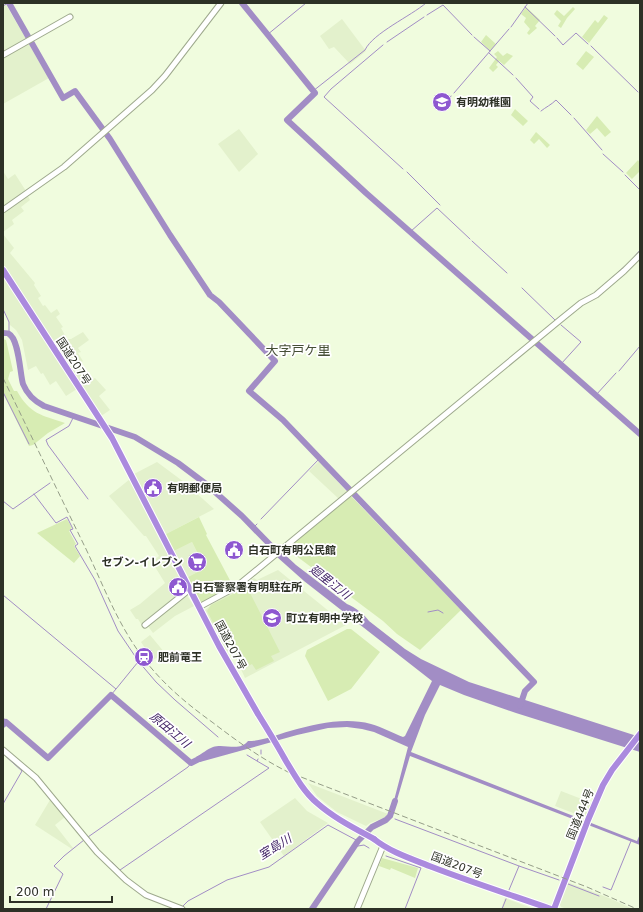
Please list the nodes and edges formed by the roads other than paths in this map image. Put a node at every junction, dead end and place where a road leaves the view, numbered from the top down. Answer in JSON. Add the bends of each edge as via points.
{"nodes":[{"id":1,"x":221,"y":3,"type":"edge"},
{"id":2,"x":70,"y":16,"type":"dead end"},
{"id":3,"x":3,"y":55,"type":"edge"},
{"id":4,"x":3,"y":210,"type":"edge"},
{"id":5,"x":640,"y":255,"type":"edge"},
{"id":6,"x":3,"y":270,"type":"edge"},
{"id":7,"x":190,"y":589,"type":"junction"},
{"id":8,"x":199,"y":607,"type":"junction"},
{"id":9,"x":145,"y":624,"type":"dead end"},
{"id":10,"x":640,"y":734,"type":"edge"},
{"id":11,"x":3,"y":750,"type":"edge"},
{"id":12,"x":383,"y":846,"type":"junction"},
{"id":13,"x":180,"y":908,"type":"edge"},
{"id":14,"x":357,"y":909,"type":"edge"},
{"id":15,"x":553,"y":909,"type":"edge"}],
"edges":[{"from":1,"to":4,"type":"street","via":[[152,90],[64,167]]},
{"from":2,"to":3,"type":"street"},
{"from":5,"to":8,"type":"street","via":[[596,295],[581,303],[236,587]]},
{"from":6,"to":7,"type":"highway","name":"国道207号","via":[[112,438]]},
{"from":7,"to":8,"type":"highway","name":"国道207号"},
{"from":7,"to":9,"type":"street"},
{"from":8,"to":12,"type":"highway","name":"国道207号","bridge":true,"via":[[258,714],[306,792],[331,815]]},
{"from":10,"to":15,"type":"highway","name":"国道444号","via":[[603,785]]},
{"from":11,"to":13,"type":"street","via":[[36,778],[96,852],[137,889]]},
{"from":12,"to":14,"type":"street"},
{"from":12,"to":15,"type":"highway","name":"国道207号","via":[[468,880]]}]}
